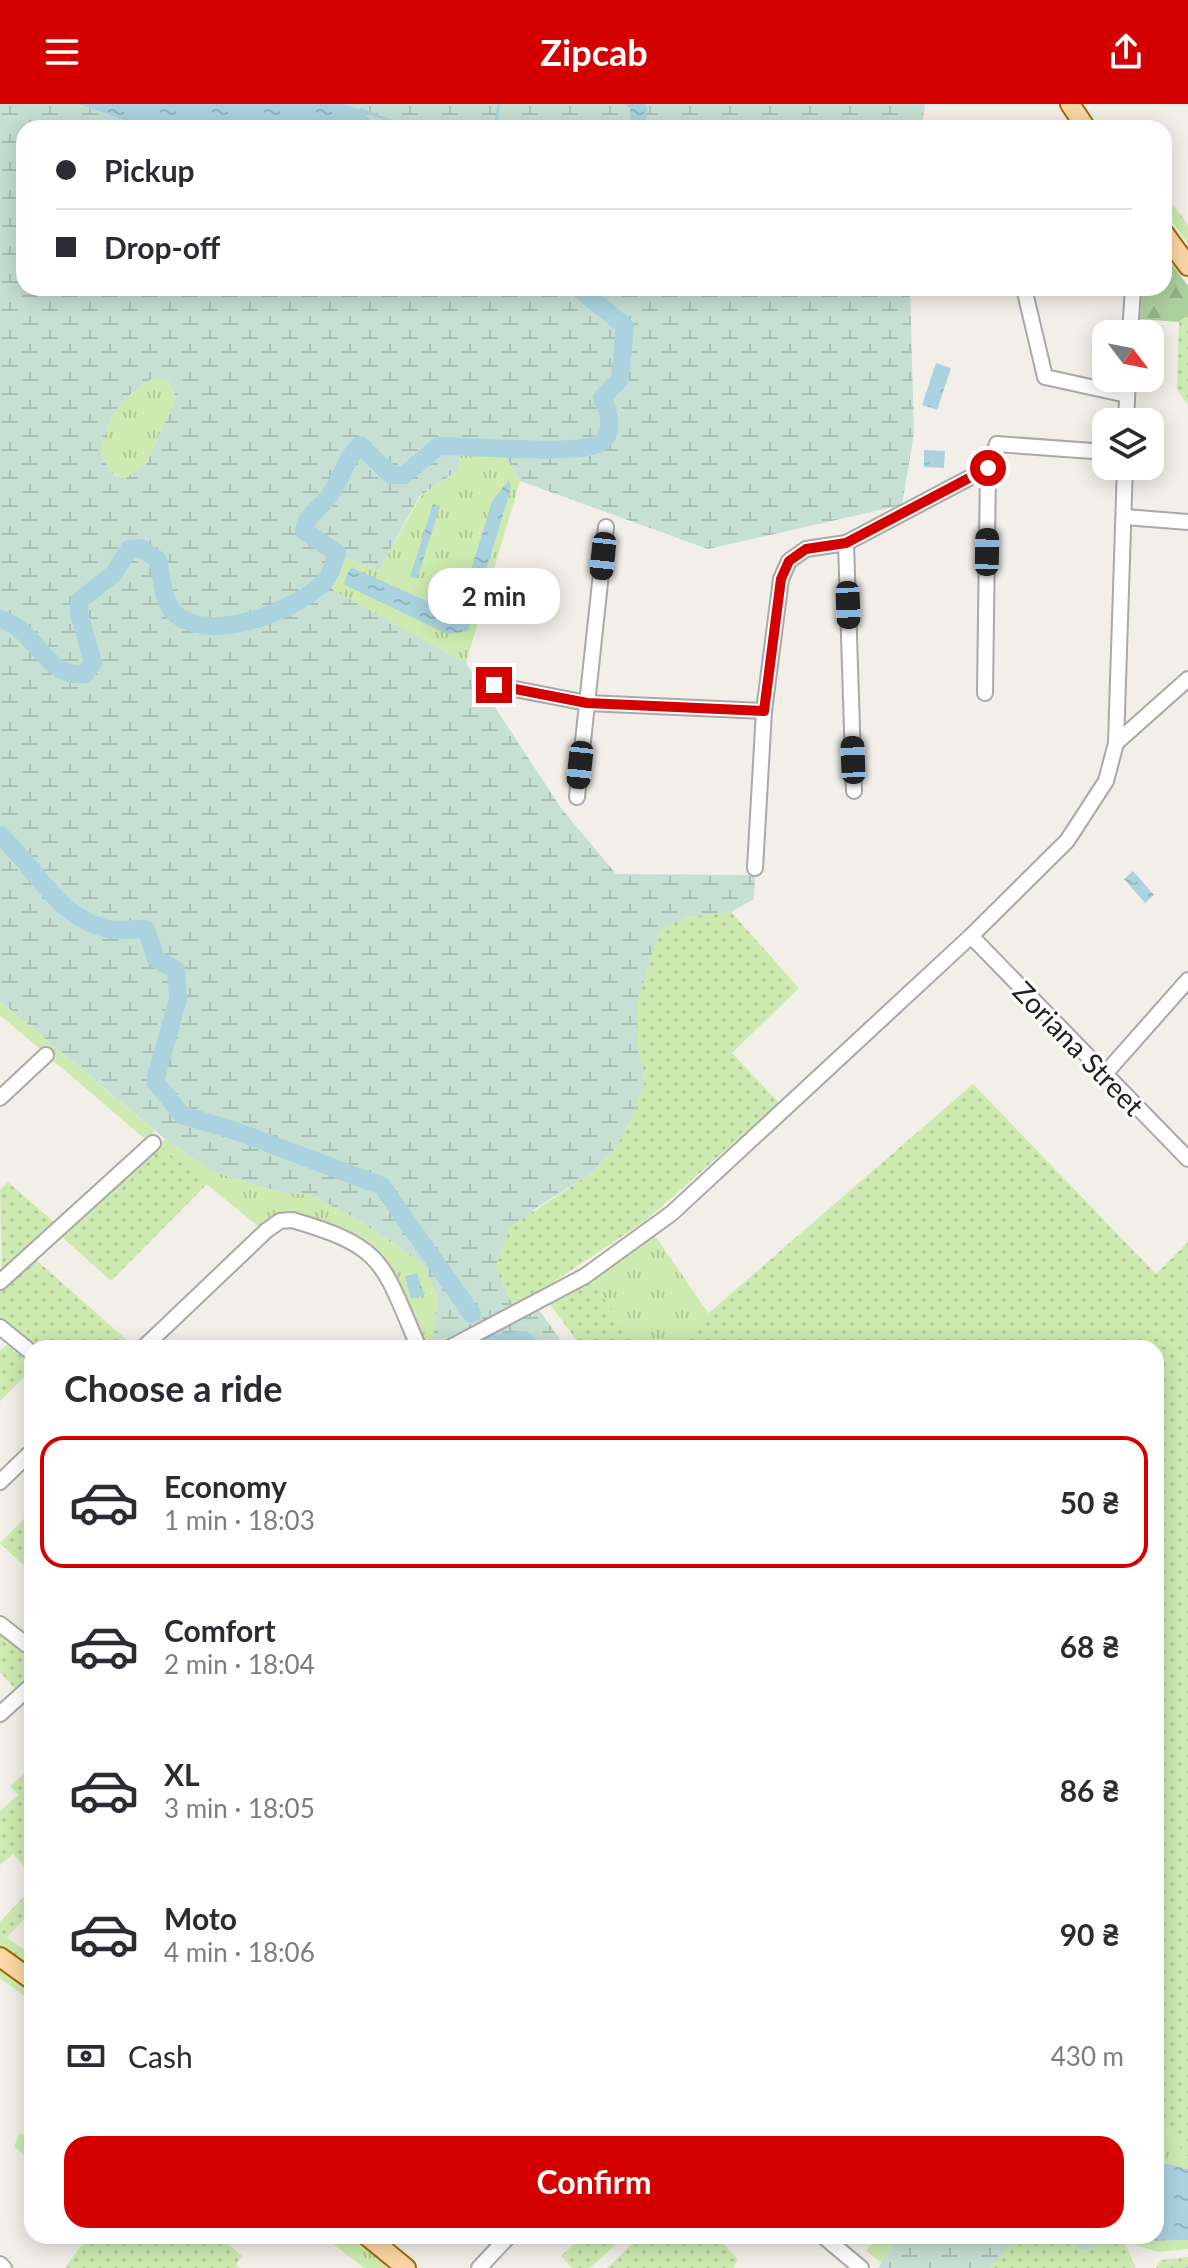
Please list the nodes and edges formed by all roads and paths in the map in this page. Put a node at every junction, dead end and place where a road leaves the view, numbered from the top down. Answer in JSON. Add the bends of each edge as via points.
{"nodes":[{"id":1,"x":1172,"y":244,"type":"edge"},
{"id":2,"x":1188,"y":266,"type":"edge"},
{"id":3,"x":1026,"y":296,"type":"edge"},
{"id":4,"x":1132,"y":296,"type":"edge"},
{"id":5,"x":1131,"y":320,"type":"edge"},
{"id":6,"x":1127,"y":392,"type":"edge"},
{"id":7,"x":1127,"y":395,"type":"junction"},
{"id":8,"x":1127,"y":408,"type":"edge"},
{"id":9,"x":1092,"y":451,"type":"edge"},
{"id":10,"x":988,"y":468,"type":"junction"},
{"id":11,"x":1125,"y":480,"type":"edge"},
{"id":12,"x":1125,"y":517,"type":"junction"},
{"id":13,"x":1188,"y":522,"type":"edge"},
{"id":14,"x":606,"y":527,"type":"dead end"},
{"id":15,"x":846,"y":543,"type":"junction"},
{"id":16,"x":1188,"y":679,"type":"edge"},
{"id":17,"x":494,"y":685,"type":"dead end"},
{"id":18,"x":985,"y":693,"type":"dead end"},
{"id":19,"x":587,"y":703,"type":"junction"},
{"id":20,"x":764,"y":711,"type":"junction"},
{"id":21,"x":1116,"y":743,"type":"junction"},
{"id":22,"x":854,"y":791,"type":"dead end"},
{"id":23,"x":577,"y":797,"type":"dead end"},
{"id":24,"x":755,"y":868,"type":"dead end"},
{"id":25,"x":971,"y":936,"type":"junction"},
{"id":26,"x":1188,"y":980,"type":"edge"},
{"id":27,"x":46,"y":1055,"type":"dead end"},
{"id":28,"x":1103,"y":1076,"type":"junction"},
{"id":29,"x":0,"y":1098,"type":"edge"},
{"id":30,"x":153,"y":1143,"type":"dead end"},
{"id":31,"x":1188,"y":1159,"type":"edge"},
{"id":32,"x":0,"y":1282,"type":"edge"},
{"id":33,"x":0,"y":1327,"type":"edge"},
{"id":34,"x":151,"y":1340,"type":"edge"},
{"id":35,"x":416,"y":1340,"type":"edge"},
{"id":36,"x":464,"y":1340,"type":"edge"},
{"id":37,"x":24,"y":1346,"type":"edge"},
{"id":38,"x":24,"y":1459,"type":"edge"},
{"id":39,"x":0,"y":1482,"type":"edge"},
{"id":40,"x":0,"y":1624,"type":"edge"},
{"id":41,"x":24,"y":1643,"type":"edge"},
{"id":42,"x":24,"y":1692,"type":"edge"},
{"id":43,"x":0,"y":1714,"type":"edge"},
{"id":44,"x":0,"y":1957,"type":"edge"},
{"id":45,"x":24,"y":1974,"type":"edge"},
{"id":46,"x":377,"y":2244,"type":"edge"},
{"id":47,"x":502,"y":2244,"type":"edge"},
{"id":48,"x":832,"y":2244,"type":"edge"},
{"id":49,"x":406,"y":2268,"type":"edge"},
{"id":50,"x":479,"y":2268,"type":"edge"},
{"id":51,"x":861,"y":2268,"type":"edge"}],
"edges":[{"from":1,"to":2,"type":"main road"},
{"from":3,"to":7,"type":"street","via":[[1045,377]]},
{"from":4,"to":5,"type":"street"},
{"from":6,"to":7,"type":"street"},
{"from":7,"to":8,"type":"street"},
{"from":9,"to":10,"type":"street","via":[[997,444]]},
{"from":10,"to":15,"type":"street"},
{"from":10,"to":18,"type":"street"},
{"from":11,"to":12,"type":"street"},
{"from":12,"to":13,"type":"street"},
{"from":12,"to":21,"type":"street"},
{"from":14,"to":19,"type":"street"},
{"from":15,"to":20,"type":"street","via":[[806,549],[789,561],[781,579]]},
{"from":15,"to":22,"type":"street"},
{"from":16,"to":21,"type":"street"},
{"from":17,"to":19,"type":"street"},
{"from":19,"to":20,"type":"street"},
{"from":19,"to":23,"type":"street"},
{"from":20,"to":24,"type":"street"},
{"from":21,"to":25,"type":"street","via":[[1106,781],[1067,841]]},
{"from":25,"to":28,"type":"street","name":"Zoriana Street"},
{"from":25,"to":36,"type":"street","via":[[672,1213],[585,1276]]},
{"from":26,"to":28,"type":"street"},
{"from":27,"to":29,"type":"street"},
{"from":28,"to":31,"type":"street","name":"Zoriana Street"},
{"from":30,"to":32,"type":"street"},
{"from":33,"to":37,"type":"street"},
{"from":34,"to":35,"type":"street","via":[[266,1231],[292,1220],[358,1243],[384,1266]]},
{"from":38,"to":39,"type":"street"},
{"from":40,"to":41,"type":"street"},
{"from":42,"to":43,"type":"street"},
{"from":44,"to":45,"type":"main road"},
{"from":46,"to":49,"type":"main road"},
{"from":47,"to":50,"type":"street"},
{"from":48,"to":51,"type":"street"}]}
